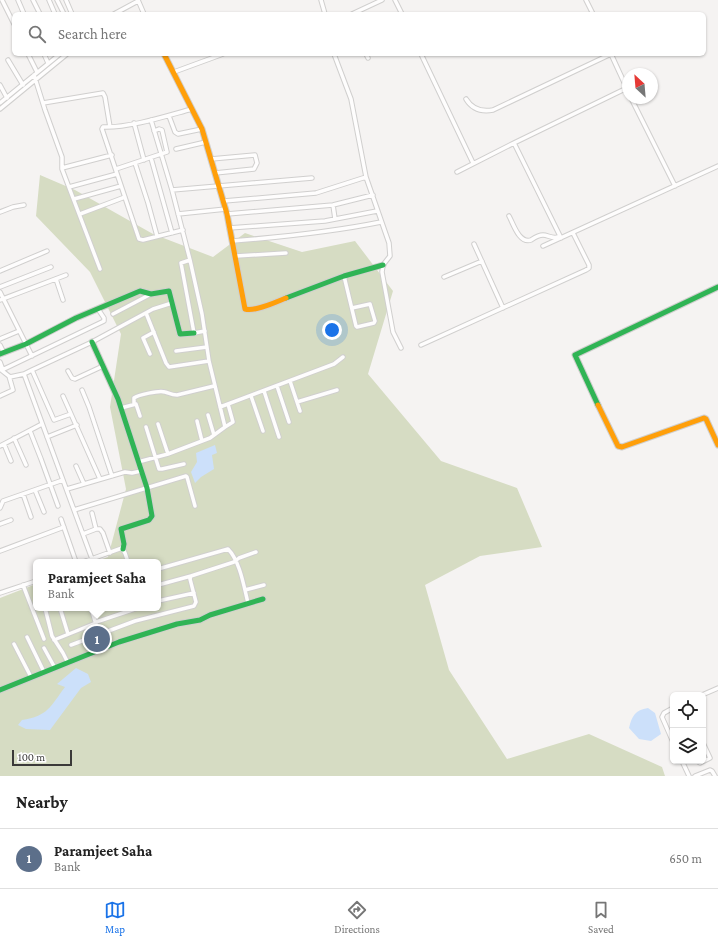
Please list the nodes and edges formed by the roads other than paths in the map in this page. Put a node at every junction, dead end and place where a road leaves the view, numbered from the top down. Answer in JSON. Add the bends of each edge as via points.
{"nodes":[{"id":1,"x":2,"y":0,"type":"edge"},
{"id":2,"x":18,"y":0,"type":"edge"},
{"id":3,"x":33,"y":0,"type":"edge"},
{"id":4,"x":49,"y":0,"type":"edge"},
{"id":5,"x":321,"y":0,"type":"edge"},
{"id":6,"x":382,"y":0,"type":"edge"},
{"id":7,"x":395,"y":0,"type":"edge"},
{"id":8,"x":586,"y":0,"type":"edge"},
{"id":9,"x":66,"y":1,"type":"edge"},
{"id":10,"x":138,"y":1,"type":"edge"},
{"id":11,"x":59,"y":3,"type":"edge"},
{"id":12,"x":23,"y":12,"type":"edge"},
{"id":13,"x":39,"y":12,"type":"edge"},
{"id":14,"x":54,"y":12,"type":"edge"},
{"id":15,"x":71,"y":12,"type":"edge"},
{"id":16,"x":118,"y":12,"type":"edge"},
{"id":17,"x":143,"y":12,"type":"edge"},
{"id":18,"x":324,"y":12,"type":"edge"},
{"id":19,"x":356,"y":12,"type":"edge"},
{"id":20,"x":401,"y":12,"type":"edge"},
{"id":21,"x":592,"y":12,"type":"edge"},
{"id":22,"x":12,"y":20,"type":"edge"},
{"id":23,"x":29,"y":56,"type":"edge"},
{"id":24,"x":45,"y":56,"type":"edge"},
{"id":25,"x":57,"y":56,"type":"edge"},
{"id":26,"x":65,"y":56,"type":"edge"},
{"id":27,"x":165,"y":56,"type":"edge"},
{"id":28,"x":218,"y":56,"type":"edge"},
{"id":29,"x":335,"y":56,"type":"edge"},
{"id":30,"x":422,"y":56,"type":"edge"},
{"id":31,"x":607,"y":56,"type":"edge"},
{"id":32,"x":612,"y":56,"type":"edge"},
{"id":33,"x":8,"y":60,"type":"dead end"},
{"id":34,"x":48,"y":63,"type":"junction"},
{"id":35,"x":174,"y":72,"type":"junction"},
{"id":36,"x":35,"y":74,"type":"junction"},
{"id":37,"x":36,"y":79,"type":"junction"},
{"id":38,"x":622,"y":79,"type":"edge"},
{"id":39,"x":0,"y":85,"type":"edge"},
{"id":40,"x":23,"y":85,"type":"junction"},
{"id":41,"x":622,"y":92,"type":"edge"},
{"id":42,"x":7,"y":98,"type":"junction"},
{"id":43,"x":466,"y":99,"type":"dead end"},
{"id":44,"x":43,"y":103,"type":"junction"},
{"id":45,"x":0,"y":104,"type":"edge"},
{"id":46,"x":635,"y":104,"type":"edge"},
{"id":47,"x":0,"y":109,"type":"edge"},
{"id":48,"x":192,"y":109,"type":"junction"},
{"id":49,"x":169,"y":116,"type":"junction"},
{"id":50,"x":151,"y":120,"type":"junction"},
{"id":51,"x":134,"y":123,"type":"junction"},
{"id":52,"x":110,"y":127,"type":"junction"},
{"id":53,"x":202,"y":129,"type":"junction"},
{"id":54,"x":154,"y":131,"type":"junction"},
{"id":55,"x":206,"y":142,"type":"junction"},
{"id":56,"x":514,"y":143,"type":"junction"},
{"id":57,"x":176,"y":149,"type":"dead end"},
{"id":58,"x":161,"y":154,"type":"junction"},
{"id":59,"x":112,"y":155,"type":"junction"},
{"id":60,"x":151,"y":158,"type":"junction"},
{"id":61,"x":211,"y":159,"type":"junction"},
{"id":62,"x":144,"y":160,"type":"junction"},
{"id":63,"x":135,"y":162,"type":"junction"},
{"id":64,"x":473,"y":163,"type":"junction"},
{"id":65,"x":718,"y":166,"type":"edge"},
{"id":66,"x":62,"y":168,"type":"junction"},
{"id":67,"x":116,"y":169,"type":"junction"},
{"id":68,"x":457,"y":172,"type":"dead end"},
{"id":69,"x":215,"y":173,"type":"junction"},
{"id":70,"x":117,"y":174,"type":"junction"},
{"id":71,"x":366,"y":177,"type":"junction"},
{"id":72,"x":312,"y":178,"type":"dead end"},
{"id":73,"x":220,"y":185,"type":"junction"},
{"id":74,"x":121,"y":186,"type":"junction"},
{"id":75,"x":675,"y":186,"type":"junction"},
{"id":76,"x":69,"y":187,"type":"junction"},
{"id":77,"x":172,"y":190,"type":"junction"},
{"id":78,"x":373,"y":195,"type":"junction"},
{"id":79,"x":125,"y":197,"type":"junction"},
{"id":80,"x":74,"y":199,"type":"junction"},
{"id":81,"x":224,"y":201,"type":"junction"},
{"id":82,"x":24,"y":205,"type":"dead end"},
{"id":83,"x":334,"y":205,"type":"junction"},
{"id":84,"x":377,"y":211,"type":"junction"},
{"id":85,"x":0,"y":212,"type":"edge"},
{"id":86,"x":227,"y":212,"type":"junction"},
{"id":87,"x":80,"y":214,"type":"junction"},
{"id":88,"x":178,"y":214,"type":"junction"},
{"id":89,"x":509,"y":216,"type":"dead end"},
{"id":90,"x":335,"y":220,"type":"junction"},
{"id":91,"x":381,"y":222,"type":"junction"},
{"id":92,"x":229,"y":228,"type":"junction"},
{"id":93,"x":183,"y":230,"type":"junction"},
{"id":94,"x":172,"y":233,"type":"junction"},
{"id":95,"x":573,"y":233,"type":"junction"},
{"id":96,"x":157,"y":236,"type":"junction"},
{"id":97,"x":560,"y":237,"type":"junction"},
{"id":98,"x":232,"y":241,"type":"junction"},
{"id":99,"x":474,"y":244,"type":"dead end"},
{"id":100,"x":543,"y":246,"type":"dead end"},
{"id":101,"x":47,"y":251,"type":"dead end"},
{"id":102,"x":286,"y":252,"type":"dead end"},
{"id":103,"x":236,"y":256,"type":"junction"},
{"id":104,"x":190,"y":260,"type":"junction"},
{"id":105,"x":482,"y":261,"type":"junction"},
{"id":106,"x":384,"y":265,"type":"junction"},
{"id":107,"x":51,"y":267,"type":"dead end"},
{"id":108,"x":100,"y":269,"type":"dead end"},
{"id":109,"x":0,"y":271,"type":"edge"},
{"id":110,"x":66,"y":275,"type":"dead end"},
{"id":111,"x":344,"y":276,"type":"junction"},
{"id":112,"x":444,"y":278,"type":"dead end"},
{"id":113,"x":56,"y":279,"type":"junction"},
{"id":114,"x":0,"y":287,"type":"edge"},
{"id":115,"x":718,"y":287,"type":"edge"},
{"id":116,"x":0,"y":292,"type":"edge"},
{"id":117,"x":152,"y":294,"type":"junction"},
{"id":118,"x":2,"y":299,"type":"edge"},
{"id":119,"x":63,"y":300,"type":"dead end"},
{"id":120,"x":172,"y":303,"type":"junction"},
{"id":121,"x":352,"y":308,"type":"junction"},
{"id":122,"x":503,"y":308,"type":"junction"},
{"id":123,"x":98,"y":309,"type":"junction"},
{"id":124,"x":146,"y":313,"type":"junction"},
{"id":125,"x":113,"y":314,"type":"dead end"},
{"id":126,"x":19,"y":331,"type":"junction"},
{"id":127,"x":205,"y":331,"type":"junction"},
{"id":128,"x":154,"y":332,"type":"junction"},
{"id":129,"x":194,"y":333,"type":"junction"},
{"id":130,"x":0,"y":339,"type":"edge"},
{"id":131,"x":92,"y":342,"type":"junction"},
{"id":132,"x":26,"y":344,"type":"junction"},
{"id":133,"x":0,"y":345,"type":"edge"},
{"id":134,"x":421,"y":345,"type":"dead end"},
{"id":135,"x":207,"y":347,"type":"junction"},
{"id":136,"x":401,"y":348,"type":"dead end"},
{"id":137,"x":176,"y":352,"type":"dead end"},
{"id":138,"x":2,"y":354,"type":"edge"},
{"id":139,"x":150,"y":354,"type":"dead end"},
{"id":140,"x":32,"y":356,"type":"junction"},
{"id":141,"x":343,"y":357,"type":"dead end"},
{"id":142,"x":209,"y":361,"type":"junction"},
{"id":143,"x":0,"y":362,"type":"edge"},
{"id":144,"x":103,"y":366,"type":"junction"},
{"id":145,"x":2,"y":370,"type":"edge"},
{"id":146,"x":32,"y":370,"type":"junction"},
{"id":147,"x":68,"y":371,"type":"dead end"},
{"id":148,"x":24,"y":374,"type":"junction"},
{"id":149,"x":9,"y":376,"type":"junction"},
{"id":150,"x":290,"y":381,"type":"junction"},
{"id":151,"x":214,"y":386,"type":"junction"},
{"id":152,"x":277,"y":386,"type":"junction"},
{"id":153,"x":82,"y":390,"type":"dead end"},
{"id":154,"x":337,"y":390,"type":"dead end"},
{"id":155,"x":264,"y":391,"type":"junction"},
{"id":156,"x":0,"y":396,"type":"edge"},
{"id":157,"x":63,"y":396,"type":"dead end"},
{"id":158,"x":251,"y":396,"type":"junction"},
{"id":159,"x":297,"y":402,"type":"junction"},
{"id":160,"x":134,"y":404,"type":"junction"},
{"id":161,"x":228,"y":404,"type":"junction"},
{"id":162,"x":220,"y":407,"type":"junction"},
{"id":163,"x":121,"y":408,"type":"junction"},
{"id":164,"x":300,"y":411,"type":"dead end"},
{"id":165,"x":71,"y":414,"type":"junction"},
{"id":166,"x":208,"y":415,"type":"dead end"},
{"id":167,"x":140,"y":416,"type":"dead end"},
{"id":168,"x":197,"y":421,"type":"dead end"},
{"id":169,"x":289,"y":422,"type":"dead end"},
{"id":170,"x":42,"y":424,"type":"junction"},
{"id":171,"x":158,"y":424,"type":"dead end"},
{"id":172,"x":76,"y":425,"type":"junction"},
{"id":173,"x":146,"y":427,"type":"dead end"},
{"id":174,"x":225,"y":427,"type":"junction"},
{"id":175,"x":30,"y":431,"type":"junction"},
{"id":176,"x":263,"y":431,"type":"dead end"},
{"id":177,"x":214,"y":435,"type":"junction"},
{"id":178,"x":47,"y":437,"type":"junction"},
{"id":179,"x":279,"y":437,"type":"dead end"},
{"id":180,"x":14,"y":438,"type":"junction"},
{"id":181,"x":202,"y":441,"type":"junction"},
{"id":182,"x":2,"y":445,"type":"edge"},
{"id":183,"x":718,"y":445,"type":"edge"},
{"id":184,"x":168,"y":454,"type":"junction"},
{"id":185,"x":154,"y":458,"type":"junction"},
{"id":186,"x":11,"y":461,"type":"dead end"},
{"id":187,"x":138,"y":462,"type":"junction"},
{"id":188,"x":184,"y":464,"type":"dead end"},
{"id":189,"x":26,"y":465,"type":"dead end"},
{"id":190,"x":76,"y":466,"type":"dead end"},
{"id":191,"x":141,"y":471,"type":"junction"},
{"id":192,"x":112,"y":476,"type":"junction"},
{"id":193,"x":63,"y":480,"type":"junction"},
{"id":194,"x":100,"y":480,"type":"junction"},
{"id":195,"x":84,"y":484,"type":"junction"},
{"id":196,"x":50,"y":485,"type":"junction"},
{"id":197,"x":147,"y":488,"type":"junction"},
{"id":198,"x":67,"y":489,"type":"junction"},
{"id":199,"x":35,"y":490,"type":"junction"},
{"id":200,"x":23,"y":494,"type":"junction"},
{"id":201,"x":58,"y":506,"type":"dead end"},
{"id":202,"x":195,"y":506,"type":"dead end"},
{"id":203,"x":0,"y":508,"type":"edge"},
{"id":204,"x":74,"y":510,"type":"junction"},
{"id":205,"x":44,"y":512,"type":"dead end"},
{"id":206,"x":92,"y":513,"type":"dead end"},
{"id":207,"x":31,"y":517,"type":"dead end"},
{"id":208,"x":61,"y":519,"type":"dead end"},
{"id":209,"x":11,"y":520,"type":"dead end"},
{"id":210,"x":0,"y":524,"type":"edge"},
{"id":211,"x":64,"y":527,"type":"junction"},
{"id":212,"x":96,"y":529,"type":"junction"},
{"id":213,"x":83,"y":534,"type":"junction"},
{"id":214,"x":123,"y":549,"type":"junction"},
{"id":215,"x":0,"y":551,"type":"edge"},
{"id":216,"x":256,"y":552,"type":"dead end"},
{"id":217,"x":110,"y":553,"type":"junction"},
{"id":218,"x":75,"y":559,"type":"edge"},
{"id":219,"x":92,"y":559,"type":"joint"},
{"id":220,"x":127,"y":559,"type":"edge"},
{"id":221,"x":235,"y":561,"type":"junction"},
{"id":222,"x":161,"y":568,"type":"edge"},
{"id":223,"x":191,"y":576,"type":"junction"},
{"id":224,"x":33,"y":582,"type":"edge"},
{"id":225,"x":161,"y":584,"type":"edge"},
{"id":226,"x":264,"y":584,"type":"dead end"},
{"id":227,"x":23,"y":586,"type":"junction"},
{"id":228,"x":245,"y":590,"type":"junction"},
{"id":229,"x":0,"y":593,"type":"edge"},
{"id":230,"x":194,"y":593,"type":"junction"},
{"id":231,"x":264,"y":599,"type":"dead end"},
{"id":232,"x":161,"y":600,"type":"edge"},
{"id":233,"x":248,"y":603,"type":"junction"},
{"id":234,"x":46,"y":611,"type":"edge"},
{"id":235,"x":61,"y":611,"type":"edge"},
{"id":236,"x":92,"y":611,"type":"edge"},
{"id":237,"x":129,"y":611,"type":"edge"},
{"id":238,"x":96,"y":622,"type":"junction"},
{"id":239,"x":68,"y":634,"type":"junction"},
{"id":240,"x":99,"y":634,"type":"junction"},
{"id":241,"x":27,"y":637,"type":"dead end"},
{"id":242,"x":44,"y":639,"type":"dead end"},
{"id":243,"x":54,"y":640,"type":"junction"},
{"id":244,"x":14,"y":644,"type":"dead end"},
{"id":245,"x":71,"y":645,"type":"dead end"},
{"id":246,"x":105,"y":647,"type":"junction"},
{"id":247,"x":44,"y":648,"type":"dead end"},
{"id":248,"x":68,"y":663,"type":"junction"},
{"id":249,"x":55,"y":668,"type":"junction"},
{"id":250,"x":44,"y":672,"type":"junction"},
{"id":251,"x":31,"y":677,"type":"junction"},
{"id":252,"x":718,"y":688,"type":"edge"},
{"id":253,"x":0,"y":690,"type":"edge"},
{"id":254,"x":706,"y":693,"type":"edge"},
{"id":255,"x":670,"y":710,"type":"edge"},
{"id":256,"x":670,"y":735,"type":"edge"},
{"id":257,"x":706,"y":749,"type":"edge"},
{"id":258,"x":706,"y":760,"type":"edge"},
{"id":259,"x":683,"y":764,"type":"edge"},
{"id":260,"x":689,"y":776,"type":"edge"},
{"id":261,"x":695,"y":776,"type":"edge"},
{"id":262,"x":715,"y":776,"type":"edge"}],
"edges":[{"from":1,"to":22,"type":"street"},
{"from":2,"to":12,"type":"street"},
{"from":3,"to":13,"type":"street"},
{"from":4,"to":14,"type":"street"},
{"from":5,"to":18,"type":"street"},
{"from":6,"to":19,"type":"street"},
{"from":7,"to":20,"type":"street"},
{"from":8,"to":21,"type":"street"},
{"from":9,"to":11,"type":"street"},
{"from":9,"to":15,"type":"street"},
{"from":10,"to":16,"type":"street"},
{"from":10,"to":17,"type":"street"},
{"from":23,"to":36,"type":"street"},
{"from":24,"to":34,"type":"street"},
{"from":25,"to":34,"type":"street"},
{"from":26,"to":37,"type":"street"},
{"from":27,"to":35,"type":"street"},
{"from":28,"to":35,"type":"street"},
{"from":29,"to":71,"type":"street","via":[[351,99]]},
{"from":30,"to":64,"type":"street"},
{"from":31,"to":43,"type":"street","via":[[493,110],[474,108]]},
{"from":32,"to":38,"type":"street"},
{"from":33,"to":40,"type":"street"},
{"from":34,"to":36,"type":"street"},
{"from":35,"to":48,"type":"street"},
{"from":36,"to":37,"type":"street"},
{"from":36,"to":40,"type":"street"},
{"from":37,"to":44,"type":"street"},
{"from":37,"to":47,"type":"street"},
{"from":39,"to":42,"type":"street"},
{"from":40,"to":42,"type":"street"},
{"from":41,"to":56,"type":"street"},
{"from":42,"to":45,"type":"street"},
{"from":44,"to":52,"type":"street","via":[[103,93]]},
{"from":44,"to":66,"type":"street","via":[[62,157]]},
{"from":46,"to":75,"type":"street"},
{"from":48,"to":49,"type":"street"},
{"from":48,"to":53,"type":"street"},
{"from":49,"to":50,"type":"street"},
{"from":49,"to":53,"type":"street","via":[[178,134]]},
{"from":50,"to":51,"type":"street"},
{"from":50,"to":54,"type":"street"},
{"from":51,"to":52,"type":"street"},
{"from":51,"to":62,"type":"street"},
{"from":52,"to":59,"type":"street","via":[[102,129]]},
{"from":53,"to":55,"type":"street"},
{"from":54,"to":58,"type":"street"},
{"from":54,"to":58,"type":"street","via":[[162,130],[167,151]]},
{"from":55,"to":57,"type":"street"},
{"from":55,"to":61,"type":"street"},
{"from":56,"to":64,"type":"street"},
{"from":56,"to":97,"type":"street"},
{"from":58,"to":60,"type":"street"},
{"from":58,"to":77,"type":"street"},
{"from":59,"to":66,"type":"street"},
{"from":59,"to":67,"type":"street"},
{"from":60,"to":62,"type":"street"},
{"from":60,"to":94,"type":"street"},
{"from":61,"to":69,"type":"street"},
{"from":61,"to":69,"type":"street","via":[[255,155],[257,163],[254,170]]},
{"from":62,"to":63,"type":"street"},
{"from":63,"to":67,"type":"street"},
{"from":63,"to":96,"type":"street"},
{"from":64,"to":68,"type":"street"},
{"from":65,"to":75,"type":"street"},
{"from":66,"to":76,"type":"street"},
{"from":67,"to":70,"type":"street"},
{"from":69,"to":73,"type":"street"},
{"from":70,"to":74,"type":"street"},
{"from":70,"to":76,"type":"street"},
{"from":71,"to":78,"type":"street"},
{"from":71,"to":81,"type":"street","via":[[316,193]]},
{"from":72,"to":73,"type":"street"},
{"from":73,"to":77,"type":"street"},
{"from":73,"to":81,"type":"street"},
{"from":74,"to":79,"type":"street"},
{"from":74,"to":80,"type":"street"},
{"from":75,"to":95,"type":"street"},
{"from":76,"to":80,"type":"street"},
{"from":77,"to":88,"type":"street"},
{"from":78,"to":83,"type":"street"},
{"from":78,"to":84,"type":"street"},
{"from":79,"to":87,"type":"street"},
{"from":79,"to":96,"type":"street","via":[[139,239]]},
{"from":80,"to":87,"type":"street"},
{"from":81,"to":86,"type":"street"},
{"from":82,"to":85,"type":"street"},
{"from":83,"to":86,"type":"street"},
{"from":83,"to":90,"type":"street"},
{"from":84,"to":90,"type":"street"},
{"from":84,"to":91,"type":"street"},
{"from":86,"to":88,"type":"street"},
{"from":86,"to":92,"type":"street"},
{"from":87,"to":108,"type":"street"},
{"from":88,"to":93,"type":"street"},
{"from":89,"to":97,"type":"street","via":[[525,240],[541,235]]},
{"from":90,"to":92,"type":"street"},
{"from":91,"to":98,"type":"street","via":[[344,230]]},
{"from":91,"to":106,"type":"street","via":[[390,249],[390,256]]},
{"from":92,"to":98,"type":"street"},
{"from":93,"to":94,"type":"street"},
{"from":93,"to":104,"type":"street"},
{"from":94,"to":96,"type":"street"},
{"from":95,"to":97,"type":"street"},
{"from":95,"to":122,"type":"street","via":[[589,268]]},
{"from":97,"to":100,"type":"street"},
{"from":98,"to":103,"type":"street"},
{"from":99,"to":105,"type":"street"},
{"from":101,"to":109,"type":"street"},
{"from":102,"to":103,"type":"street"},
{"from":103,"to":111,"type":"street","via":[[244,308],[248,310],[266,306]]},
{"from":104,"to":127,"type":"street"},
{"from":104,"to":129,"type":"street","via":[[181,263]]},
{"from":105,"to":112,"type":"street"},
{"from":105,"to":122,"type":"street"},
{"from":106,"to":111,"type":"street"},
{"from":106,"to":136,"type":"street","via":[[383,281],[394,332]]},
{"from":107,"to":114,"type":"street"},
{"from":110,"to":113,"type":"street"},
{"from":111,"to":121,"type":"street"},
{"from":113,"to":118,"type":"street"},
{"from":113,"to":119,"type":"street"},
{"from":115,"to":183,"type":"street","via":[[578,352],[575,356],[619,446],[704,418]]},
{"from":116,"to":118,"type":"street"},
{"from":117,"to":120,"type":"street","via":[[168,291]]},
{"from":117,"to":123,"type":"street","via":[[139,291]]},
{"from":117,"to":125,"type":"street"},
{"from":118,"to":126,"type":"street"},
{"from":120,"to":124,"type":"street"},
{"from":120,"to":129,"type":"street","via":[[180,334]]},
{"from":121,"to":121,"type":"street","via":[[370,304],[374,322],[357,327]]},
{"from":122,"to":134,"type":"street"},
{"from":123,"to":132,"type":"street"},
{"from":123,"to":140,"type":"street","via":[[104,318],[102,322]]},
{"from":124,"to":128,"type":"street"},
{"from":124,"to":131,"type":"street"},
{"from":126,"to":130,"type":"street"},
{"from":126,"to":132,"type":"street"},
{"from":127,"to":129,"type":"street"},
{"from":127,"to":135,"type":"street"},
{"from":128,"to":139,"type":"street","via":[[143,338]]},
{"from":128,"to":142,"type":"street","via":[[169,367]]},
{"from":131,"to":144,"type":"street"},
{"from":131,"to":146,"type":"street"},
{"from":132,"to":138,"type":"street"},
{"from":132,"to":140,"type":"street"},
{"from":133,"to":138,"type":"street"},
{"from":135,"to":137,"type":"street"},
{"from":135,"to":142,"type":"street"},
{"from":140,"to":145,"type":"street"},
{"from":141,"to":150,"type":"street","via":[[334,364]]},
{"from":142,"to":151,"type":"street"},
{"from":143,"to":145,"type":"street"},
{"from":144,"to":147,"type":"street","via":[[75,379]]},
{"from":144,"to":163,"type":"street"},
{"from":145,"to":149,"type":"street"},
{"from":146,"to":148,"type":"street"},
{"from":146,"to":165,"type":"street","via":[[54,420]]},
{"from":148,"to":149,"type":"street"},
{"from":148,"to":170,"type":"street"},
{"from":149,"to":156,"type":"street","via":[[12,390]]},
{"from":150,"to":152,"type":"street"},
{"from":150,"to":159,"type":"street"},
{"from":151,"to":160,"type":"street","via":[[177,395],[164,392],[139,395],[134,398]]},
{"from":151,"to":162,"type":"street"},
{"from":152,"to":155,"type":"street"},
{"from":152,"to":169,"type":"street"},
{"from":153,"to":192,"type":"street"},
{"from":154,"to":159,"type":"street"},
{"from":155,"to":158,"type":"street"},
{"from":155,"to":179,"type":"street"},
{"from":157,"to":165,"type":"street"},
{"from":158,"to":161,"type":"street"},
{"from":158,"to":176,"type":"street"},
{"from":159,"to":164,"type":"street"},
{"from":160,"to":163,"type":"street"},
{"from":160,"to":167,"type":"street","via":[[137,405]]},
{"from":161,"to":162,"type":"street"},
{"from":161,"to":174,"type":"street","via":[[233,423]]},
{"from":162,"to":174,"type":"street"},
{"from":163,"to":187,"type":"street"},
{"from":165,"to":172,"type":"street"},
{"from":166,"to":177,"type":"street"},
{"from":168,"to":181,"type":"street"},
{"from":170,"to":175,"type":"street"},
{"from":170,"to":178,"type":"street"},
{"from":171,"to":184,"type":"street"},
{"from":172,"to":178,"type":"street"},
{"from":172,"to":194,"type":"street"},
{"from":173,"to":185,"type":"street"},
{"from":174,"to":177,"type":"street"},
{"from":175,"to":180,"type":"street"},
{"from":175,"to":196,"type":"street"},
{"from":177,"to":181,"type":"street"},
{"from":178,"to":193,"type":"street"},
{"from":180,"to":182,"type":"street"},
{"from":180,"to":189,"type":"street"},
{"from":181,"to":184,"type":"street"},
{"from":182,"to":186,"type":"street"},
{"from":184,"to":185,"type":"street"},
{"from":185,"to":187,"type":"street"},
{"from":185,"to":188,"type":"street","via":[[160,469]]},
{"from":187,"to":191,"type":"street"},
{"from":190,"to":195,"type":"street"},
{"from":191,"to":192,"type":"street"},
{"from":191,"to":197,"type":"street"},
{"from":192,"to":194,"type":"street"},
{"from":193,"to":196,"type":"street"},
{"from":193,"to":198,"type":"street"},
{"from":194,"to":195,"type":"street"},
{"from":195,"to":198,"type":"street"},
{"from":196,"to":199,"type":"street"},
{"from":196,"to":201,"type":"street"},
{"from":197,"to":202,"type":"street","via":[[186,476]]},
{"from":197,"to":204,"type":"street"},
{"from":197,"to":214,"type":"street","via":[[152,518],[121,529],[125,545]]},
{"from":198,"to":204,"type":"street"},
{"from":199,"to":200,"type":"street"},
{"from":199,"to":205,"type":"street"},
{"from":200,"to":203,"type":"street","via":[[3,502]]},
{"from":200,"to":207,"type":"street"},
{"from":204,"to":213,"type":"street"},
{"from":206,"to":212,"type":"street"},
{"from":208,"to":211,"type":"street"},
{"from":209,"to":210,"type":"street"},
{"from":211,"to":215,"type":"street"},
{"from":211,"to":218,"type":"street"},
{"from":212,"to":213,"type":"street"},
{"from":212,"to":217,"type":"street","via":[[103,533]]},
{"from":213,"to":219,"type":"street"},
{"from":214,"to":217,"type":"street"},
{"from":214,"to":220,"type":"street"},
{"from":216,"to":221,"type":"street"},
{"from":217,"to":219,"type":"street"},
{"from":221,"to":222,"type":"street","via":[[228,549]]},
{"from":221,"to":223,"type":"street"},
{"from":221,"to":228,"type":"street"},
{"from":223,"to":225,"type":"street"},
{"from":223,"to":230,"type":"street"},
{"from":224,"to":227,"type":"street"},
{"from":226,"to":228,"type":"street"},
{"from":227,"to":229,"type":"street"},
{"from":227,"to":242,"type":"street"},
{"from":228,"to":233,"type":"street"},
{"from":230,"to":232,"type":"street"},
{"from":230,"to":240,"type":"street","via":[[194,606],[135,621]]},
{"from":231,"to":233,"type":"street"},
{"from":233,"to":246,"type":"street","via":[[210,614],[200,620],[177,624]]},
{"from":234,"to":243,"type":"street"},
{"from":235,"to":239,"type":"street"},
{"from":236,"to":238,"type":"street"},
{"from":237,"to":238,"type":"street"},
{"from":238,"to":239,"type":"street"},
{"from":238,"to":240,"type":"street"},
{"from":239,"to":243,"type":"street"},
{"from":240,"to":245,"type":"street"},
{"from":240,"to":246,"type":"street"},
{"from":241,"to":250,"type":"street"},
{"from":243,"to":248,"type":"street"},
{"from":244,"to":251,"type":"street"},
{"from":246,"to":248,"type":"street"},
{"from":247,"to":249,"type":"street"},
{"from":248,"to":249,"type":"street"},
{"from":249,"to":250,"type":"street"},
{"from":250,"to":251,"type":"street"},
{"from":251,"to":253,"type":"street"},
{"from":252,"to":254,"type":"street"},
{"from":255,"to":256,"type":"street","via":[[662,717]]},
{"from":257,"to":258,"type":"street","via":[[710,758]]},
{"from":259,"to":260,"type":"street"},
{"from":261,"to":262,"type":"street","via":[[710,770]]}]}
